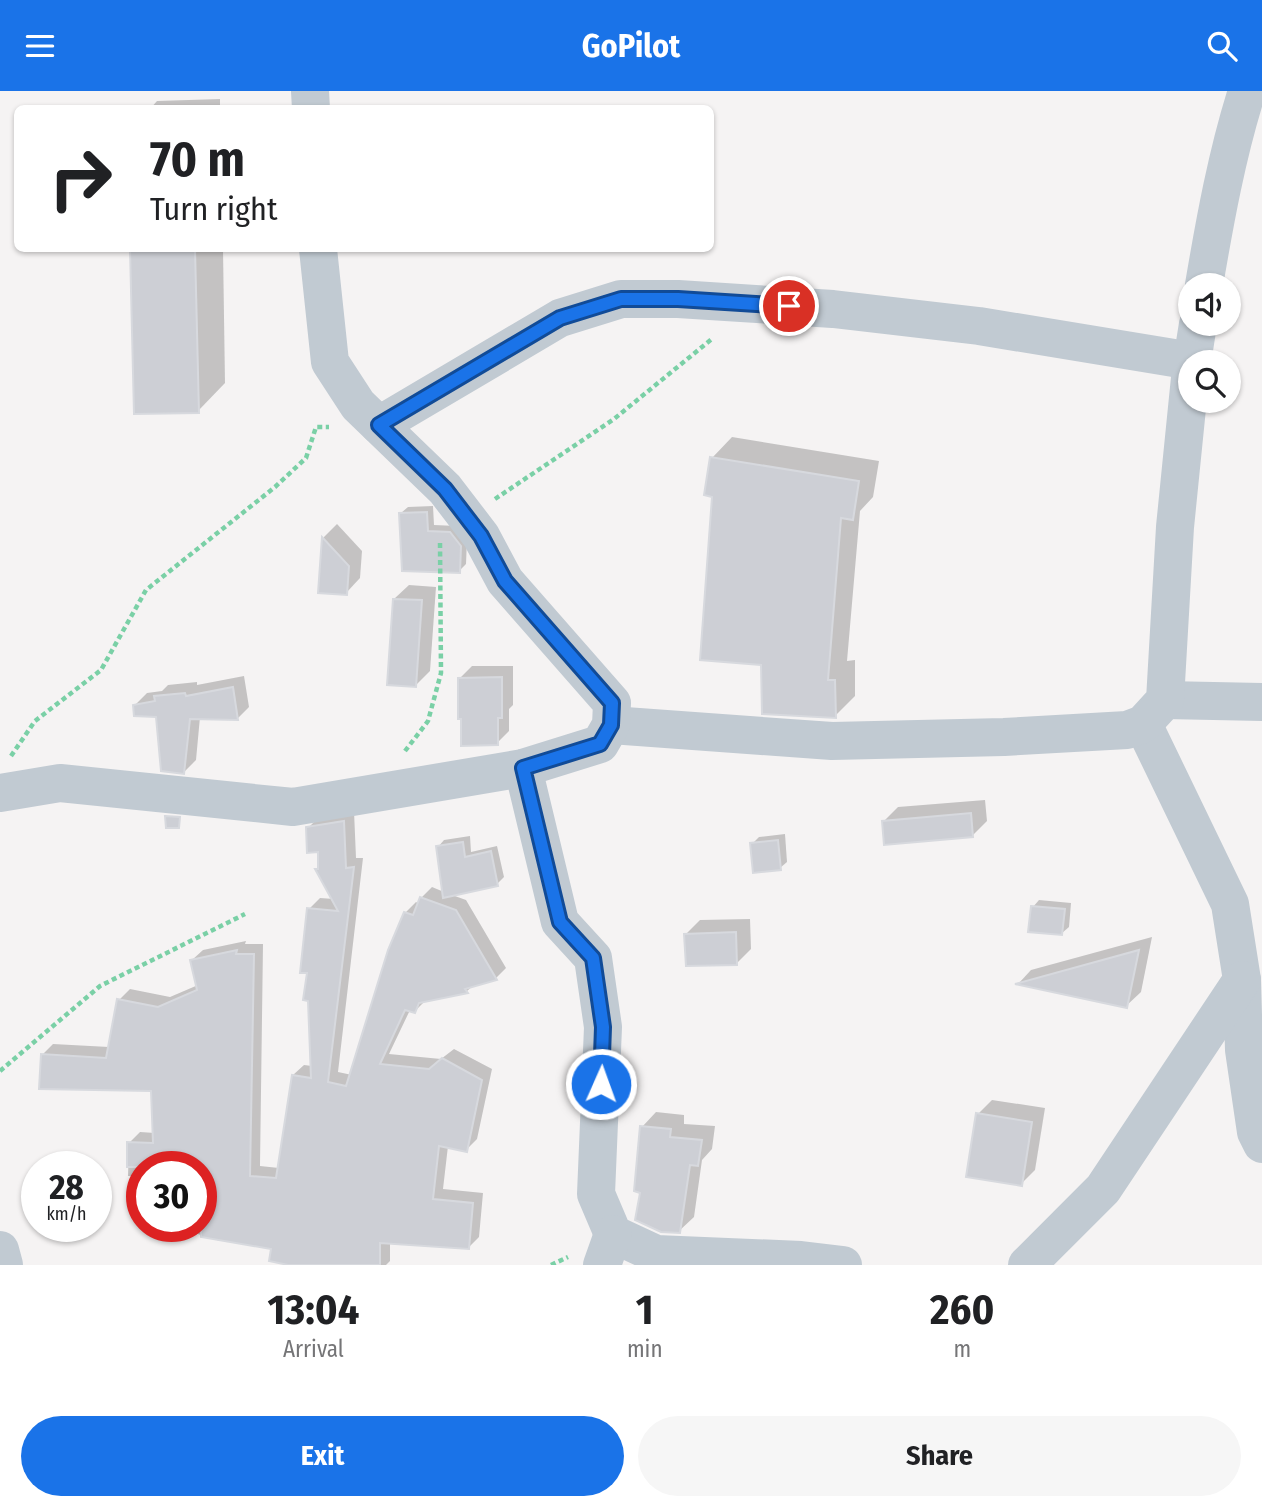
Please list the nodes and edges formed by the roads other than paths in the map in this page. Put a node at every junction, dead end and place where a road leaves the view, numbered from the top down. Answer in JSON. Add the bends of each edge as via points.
{"nodes":[{"id":1,"x":1247,"y":91,"type":"edge"},
{"id":2,"x":318,"y":252,"type":"edge"},
{"id":3,"x":1206,"y":273,"type":"edge"},
{"id":4,"x":1178,"y":364,"type":"edge"},
{"id":5,"x":1186,"y":413,"type":"edge"},
{"id":6,"x":379,"y":425,"type":"junction"},
{"id":7,"x":1262,"y":702,"type":"edge"},
{"id":8,"x":1154,"y":712,"type":"junction"},
{"id":9,"x":611,"y":725,"type":"junction"},
{"id":10,"x":523,"y":768,"type":"junction"},
{"id":11,"x":4,"y":778,"type":"edge"},
{"id":12,"x":1246,"y":909,"type":"edge"},
{"id":13,"x":1242,"y":980,"type":"junction"},
{"id":14,"x":1262,"y":1144,"type":"edge"},
{"id":15,"x":608,"y":1249,"type":"edge"},
{"id":16,"x":0,"y":1250,"type":"edge"},
{"id":17,"x":4,"y":1265,"type":"edge"},
{"id":18,"x":843,"y":1265,"type":"edge"},
{"id":19,"x":1027,"y":1265,"type":"edge"}],
"edges":[{"from":1,"to":3,"type":"street"},
{"from":2,"to":6,"type":"street","via":[[330,362],[358,405]]},
{"from":4,"to":6,"type":"street","via":[[979,326],[833,309],[621,299],[560,318]]},
{"from":5,"to":8,"type":"street"},
{"from":6,"to":9,"type":"street","via":[[456,503],[481,536],[505,581],[612,703]]},
{"from":7,"to":8,"type":"street"},
{"from":8,"to":9,"type":"street","via":[[1127,730],[832,741]]},
{"from":8,"to":12,"type":"street"},
{"from":9,"to":10,"type":"street","via":[[600,744]]},
{"from":10,"to":11,"type":"street","via":[[293,807]]},
{"from":10,"to":15,"type":"street","via":[[560,922],[593,958],[603,1027],[596,1194]]},
{"from":12,"to":13,"type":"street"},
{"from":13,"to":14,"type":"street","via":[[1244,1050],[1256,1132]]},
{"from":13,"to":19,"type":"street","via":[[1103,1189]]},
{"from":15,"to":18,"type":"street"},
{"from":16,"to":17,"type":"street"}]}
